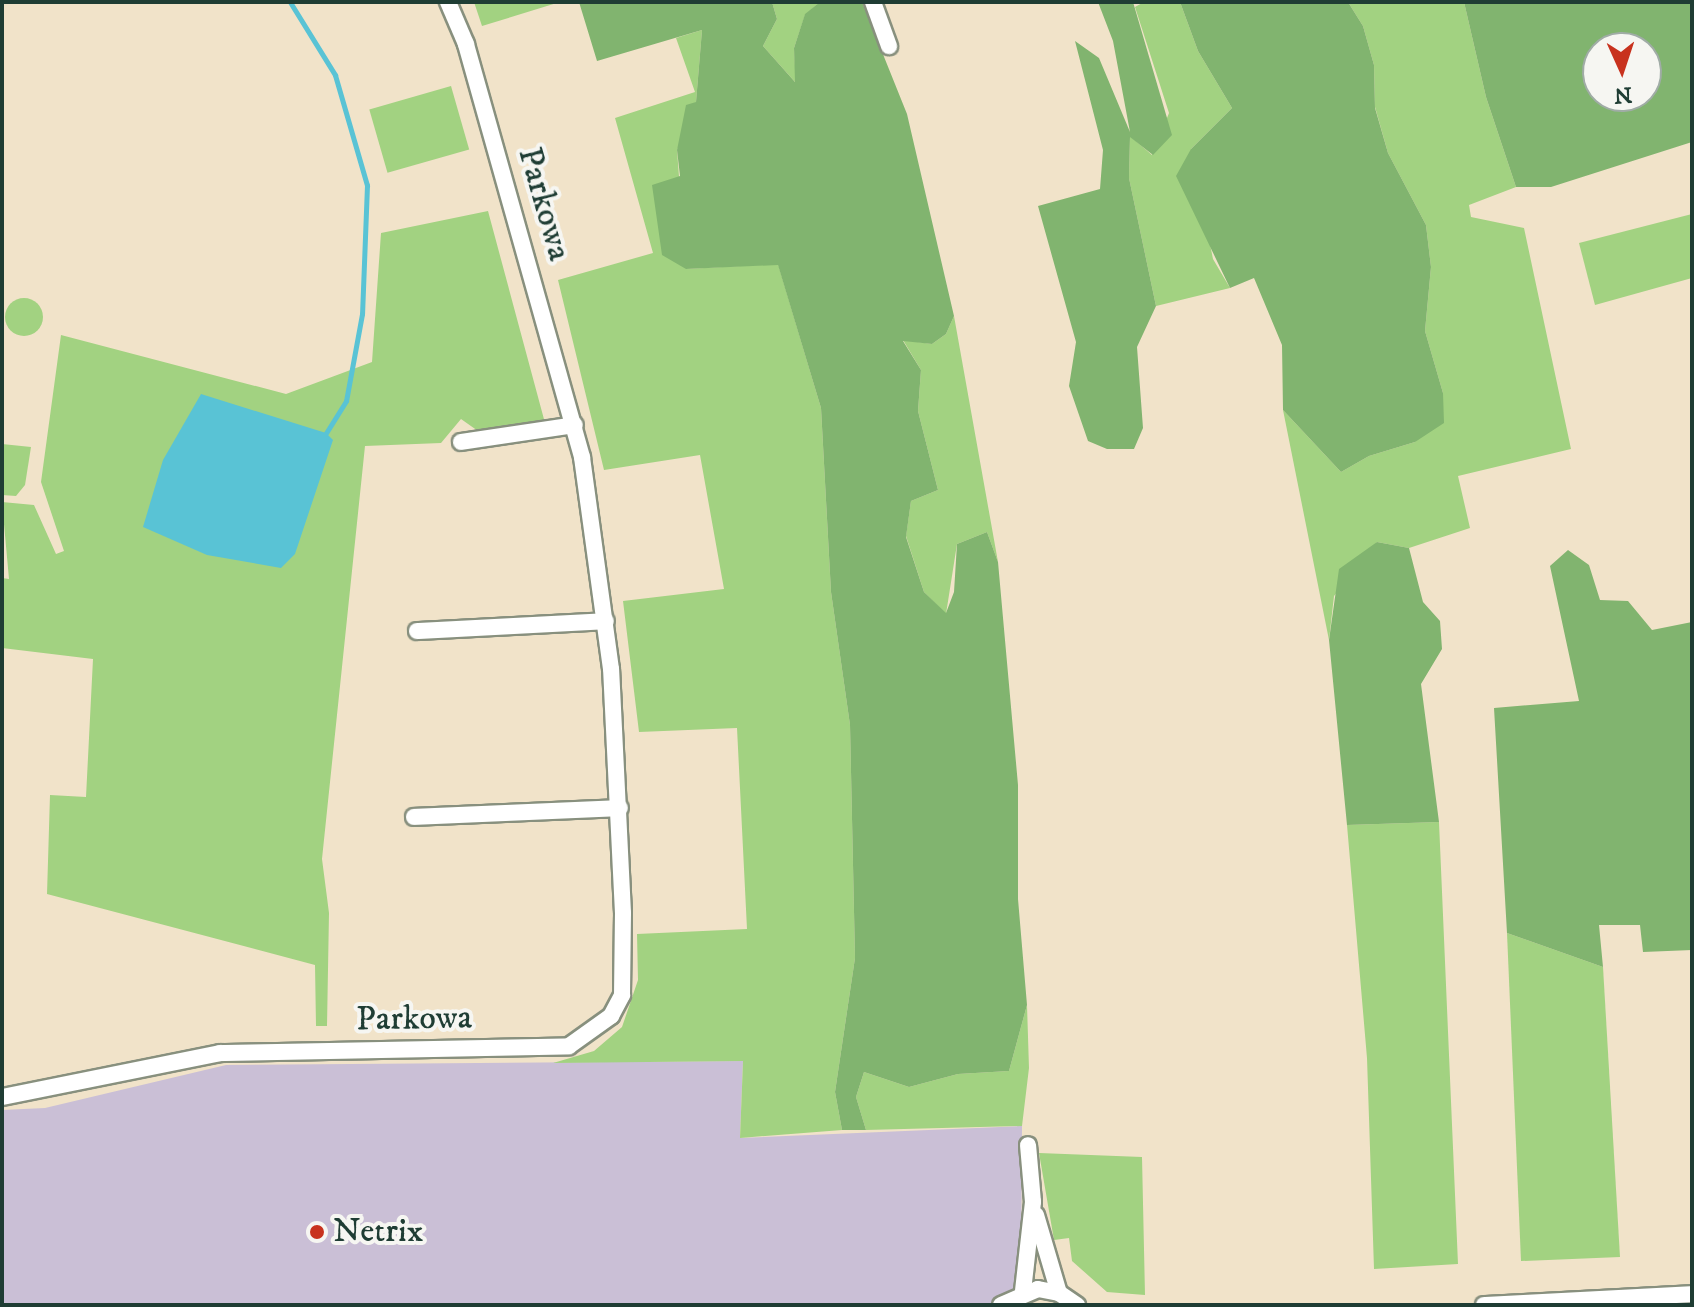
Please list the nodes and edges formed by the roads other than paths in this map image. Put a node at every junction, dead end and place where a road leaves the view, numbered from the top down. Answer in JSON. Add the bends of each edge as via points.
{"nodes":[{"id":1,"x":448,"y":2,"type":"edge"},
{"id":2,"x":873,"y":2,"type":"edge"},
{"id":3,"x":889,"y":46,"type":"dead end"},
{"id":4,"x":575,"y":425,"type":"junction"},
{"id":5,"x":461,"y":442,"type":"dead end"},
{"id":6,"x":606,"y":621,"type":"junction"},
{"id":7,"x":417,"y":631,"type":"dead end"},
{"id":8,"x":620,"y":808,"type":"junction"},
{"id":9,"x":414,"y":817,"type":"dead end"},
{"id":10,"x":2,"y":1097,"type":"edge"},
{"id":11,"x":1028,"y":1145,"type":"dead end"},
{"id":12,"x":1033,"y":1202,"type":"junction"},
{"id":13,"x":1023,"y":1291,"type":"junction"},
{"id":14,"x":1059,"y":1293,"type":"junction"},
{"id":15,"x":1692,"y":1294,"type":"edge"},
{"id":16,"x":1639,"y":1301,"type":"edge"},
{"id":17,"x":1001,"y":1305,"type":"edge"},
{"id":18,"x":1077,"y":1305,"type":"edge"},
{"id":19,"x":1484,"y":1305,"type":"edge"}],
"edges":[{"from":1,"to":4,"type":"street","name":"Parkowa","via":[[466,44]]},
{"from":2,"to":3,"type":"street"},
{"from":4,"to":5,"type":"street"},
{"from":4,"to":6,"type":"street","name":"Parkowa"},
{"from":6,"to":7,"type":"street"},
{"from":6,"to":8,"type":"street","name":"Parkowa"},
{"from":8,"to":9,"type":"street"},
{"from":8,"to":10,"type":"street","name":"Parkowa","via":[[622,995],[611,1016],[579,1041],[544,1047],[220,1053]]},
{"from":11,"to":12,"type":"street"},
{"from":12,"to":13,"type":"street"},
{"from":12,"to":14,"type":"street"},
{"from":13,"to":14,"type":"street"},
{"from":13,"to":17,"type":"street"},
{"from":14,"to":18,"type":"street"},
{"from":15,"to":16,"type":"street"},
{"from":16,"to":19,"type":"street"}]}
